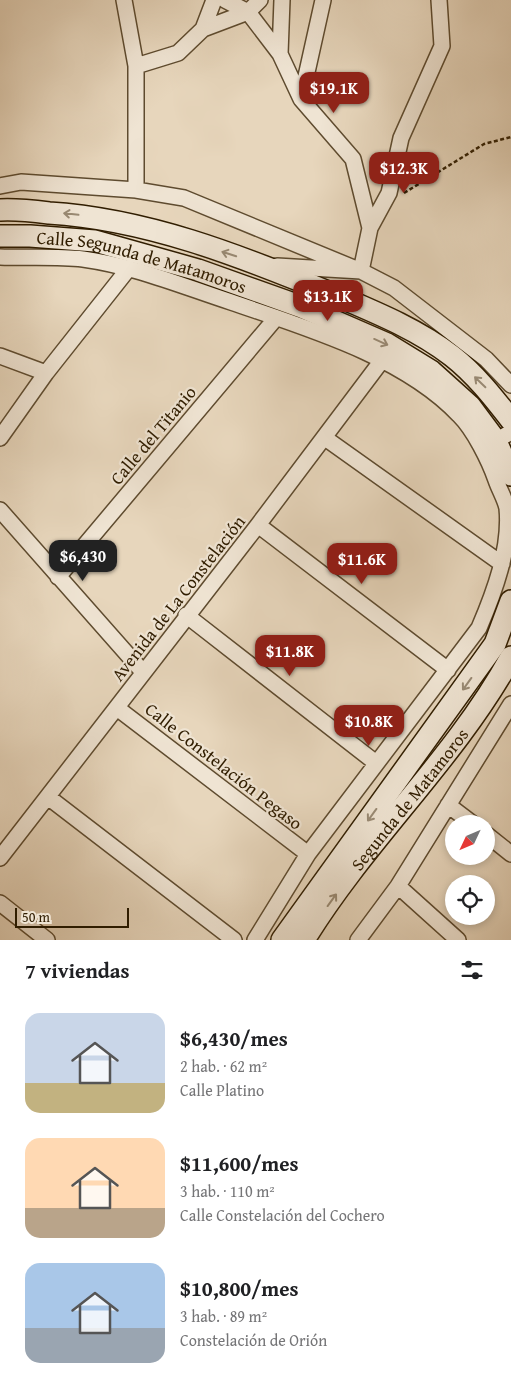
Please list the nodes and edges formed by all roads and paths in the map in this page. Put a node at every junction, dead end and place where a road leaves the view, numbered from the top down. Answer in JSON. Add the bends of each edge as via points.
{"nodes":[{"id":1,"x":124,"y":0,"type":"edge"},
{"id":2,"x":214,"y":0,"type":"edge"},
{"id":3,"x":225,"y":0,"type":"edge"},
{"id":4,"x":260,"y":0,"type":"edge"},
{"id":5,"x":282,"y":0,"type":"edge"},
{"id":6,"x":323,"y":0,"type":"edge"},
{"id":7,"x":439,"y":0,"type":"edge"},
{"id":8,"x":248,"y":12,"type":"junction"},
{"id":9,"x":203,"y":29,"type":"junction"},
{"id":10,"x":280,"y":54,"type":"junction"},
{"id":11,"x":136,"y":66,"type":"junction"},
{"id":12,"x":301,"y":99,"type":"junction"},
{"id":13,"x":511,"y":137,"type":"edge"},
{"id":14,"x":0,"y":186,"type":"edge"},
{"id":15,"x":136,"y":190,"type":"junction"},
{"id":16,"x":380,"y":209,"type":"junction"},
{"id":17,"x":0,"y":210,"type":"edge"},
{"id":18,"x":370,"y":228,"type":"junction"},
{"id":19,"x":0,"y":236,"type":"edge"},
{"id":20,"x":0,"y":257,"type":"edge"},
{"id":21,"x":263,"y":265,"type":"junction"},
{"id":22,"x":129,"y":268,"type":"junction"},
{"id":23,"x":361,"y":270,"type":"junction"},
{"id":24,"x":276,"y":318,"type":"junction"},
{"id":25,"x":0,"y":356,"type":"edge"},
{"id":26,"x":383,"y":359,"type":"junction"},
{"id":27,"x":46,"y":373,"type":"junction"},
{"id":28,"x":511,"y":385,"type":"edge"},
{"id":29,"x":511,"y":420,"type":"edge"},
{"id":30,"x":504,"y":436,"type":"edge"},
{"id":31,"x":0,"y":438,"type":"edge"},
{"id":32,"x":325,"y":438,"type":"junction"},
{"id":33,"x":511,"y":475,"type":"edge"},
{"id":34,"x":0,"y":510,"type":"edge"},
{"id":35,"x":258,"y":525,"type":"junction"},
{"id":36,"x":502,"y":564,"type":"junction"},
{"id":37,"x":58,"y":577,"type":"junction"},
{"id":38,"x":511,"y":601,"type":"edge"},
{"id":39,"x":186,"y":615,"type":"junction"},
{"id":40,"x":503,"y":650,"type":"edge"},
{"id":41,"x":448,"y":670,"type":"junction"},
{"id":42,"x":143,"y":672,"type":"junction"},
{"id":43,"x":118,"y":708,"type":"junction"},
{"id":44,"x":510,"y":708,"type":"edge"},
{"id":45,"x":376,"y":763,"type":"junction"},
{"id":46,"x":48,"y":798,"type":"junction"},
{"id":47,"x":448,"y":805,"type":"junction"},
{"id":48,"x":461,"y":815,"type":"edge"},
{"id":49,"x":495,"y":841,"type":"edge"},
{"id":50,"x":308,"y":854,"type":"junction"},
{"id":51,"x":511,"y":854,"type":"edge"},
{"id":52,"x":0,"y":858,"type":"edge"},
{"id":53,"x":398,"y":886,"type":"junction"},
{"id":54,"x":0,"y":903,"type":"edge"},
{"id":55,"x":47,"y":940,"type":"edge"},
{"id":56,"x":234,"y":940,"type":"edge"},
{"id":57,"x":255,"y":940,"type":"edge"},
{"id":58,"x":282,"y":940,"type":"edge"},
{"id":59,"x":304,"y":940,"type":"edge"},
{"id":60,"x":358,"y":940,"type":"edge"},
{"id":61,"x":458,"y":940,"type":"edge"}],
"edges":[{"from":1,"to":11,"type":"street"},
{"from":2,"to":9,"type":"street"},
{"from":3,"to":8,"type":"street"},
{"from":4,"to":8,"type":"street"},
{"from":5,"to":10,"type":"street"},
{"from":6,"to":12,"type":"street"},
{"from":7,"to":16,"type":"street","via":[[442,46],[401,138],[389,193]]},
{"from":8,"to":9,"type":"street"},
{"from":8,"to":10,"type":"street"},
{"from":9,"to":11,"type":"street","via":[[178,53]]},
{"from":10,"to":12,"type":"street"},
{"from":11,"to":15,"type":"street"},
{"from":12,"to":18,"type":"street","via":[[353,159]]},
{"from":13,"to":16,"type":"path","via":[[484,144]]},
{"from":14,"to":15,"type":"street","via":[[21,182]]},
{"from":15,"to":23,"type":"street","via":[[184,198]]},
{"from":16,"to":18,"type":"street"},
{"from":21,"to":17,"type":"main road","name":"Calle Segunda de Matamoros","one_way":true,"via":[[119,220]]},
{"from":18,"to":23,"type":"street"},
{"from":19,"to":30,"type":"main road","name":"Calle Segunda de Matamoros","one_way":true,"via":[[95,241],[198,270],[302,307],[387,344],[431,371]]},
{"from":20,"to":22,"type":"street","via":[[82,259]]},
{"from":21,"to":23,"type":"street"},
{"from":29,"to":21,"type":"main road","name":"Calle Segunda de Matamoros","one_way":true,"via":[[487,389],[452,356],[414,332]]},
{"from":22,"to":24,"type":"street"},
{"from":22,"to":27,"type":"street"},
{"from":23,"to":28,"type":"street","via":[[394,288],[486,358]]},
{"from":24,"to":26,"type":"street"},
{"from":24,"to":37,"type":"street","name":"Calle del Titanio"},
{"from":25,"to":27,"type":"street"},
{"from":26,"to":32,"type":"street","name":"Avenida de La Constelación"},
{"from":26,"to":36,"type":"street","via":[[430,389],[460,416],[490,463],[506,508],[507,535]]},
{"from":27,"to":31,"type":"street"},
{"from":30,"to":33,"type":"main road","name":"Calle Segunda de Matamoros"},
{"from":32,"to":35,"type":"street","name":"Avenida de La Constelación"},
{"from":32,"to":36,"type":"street"},
{"from":34,"to":37,"type":"street"},
{"from":35,"to":39,"type":"street","name":"Avenida de La Constelación"},
{"from":35,"to":41,"type":"street"},
{"from":36,"to":41,"type":"street","via":[[479,628]]},
{"from":37,"to":42,"type":"street"},
{"from":38,"to":40,"type":"main road"},
{"from":39,"to":42,"type":"street","name":"Avenida de La Constelación"},
{"from":39,"to":45,"type":"street"},
{"from":40,"to":58,"type":"main road","name":"Segunda de Matamoros","one_way":true},
{"from":59,"to":40,"type":"main road","name":"Segunda de Matamoros","one_way":true,"via":[[462,730]]},
{"from":41,"to":45,"type":"street"},
{"from":42,"to":43,"type":"street","name":"Avenida de La Constelación"},
{"from":43,"to":46,"type":"street","name":"Avenida de La Constelación"},
{"from":43,"to":50,"type":"street","name":"Calle Constelación Pegaso"},
{"from":44,"to":47,"type":"street"},
{"from":45,"to":50,"type":"street"},
{"from":46,"to":52,"type":"street","name":"Avenida de La Constelación"},
{"from":46,"to":56,"type":"street"},
{"from":47,"to":48,"type":"street"},
{"from":47,"to":53,"type":"street"},
{"from":49,"to":51,"type":"street"},
{"from":50,"to":57,"type":"street"},
{"from":53,"to":60,"type":"street"},
{"from":53,"to":61,"type":"street"},
{"from":54,"to":55,"type":"street"}]}
